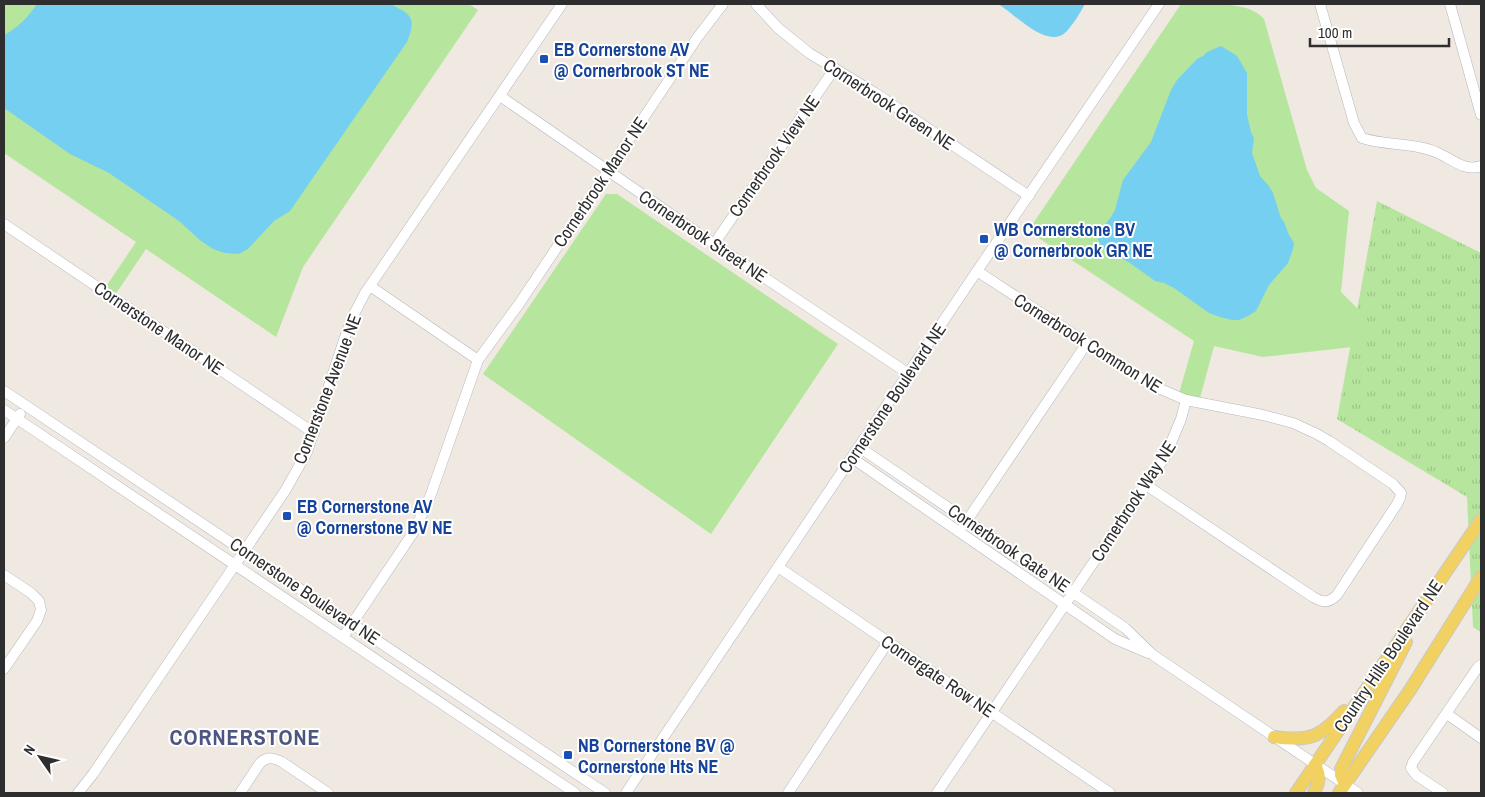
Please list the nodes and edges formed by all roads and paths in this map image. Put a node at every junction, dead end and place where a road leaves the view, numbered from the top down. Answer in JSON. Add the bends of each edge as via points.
{"nodes":[{"id":1,"x":562,"y":4,"type":"edge"},
{"id":2,"x":723,"y":4,"type":"edge"},
{"id":3,"x":756,"y":4,"type":"edge"},
{"id":4,"x":1159,"y":4,"type":"edge"},
{"id":5,"x":1320,"y":4,"type":"edge"},
{"id":6,"x":1450,"y":4,"type":"edge"},
{"id":7,"x":835,"y":68,"type":"junction"},
{"id":8,"x":500,"y":96,"type":"junction"},
{"id":9,"x":1481,"y":115,"type":"edge"},
{"id":10,"x":1481,"y":166,"type":"edge"},
{"id":11,"x":607,"y":170,"type":"junction"},
{"id":12,"x":1029,"y":196,"type":"junction"},
{"id":13,"x":4,"y":224,"type":"edge"},
{"id":14,"x":714,"y":244,"type":"junction"},
{"id":15,"x":977,"y":272,"type":"junction"},
{"id":16,"x":370,"y":286,"type":"junction"},
{"id":17,"x":1087,"y":343,"type":"junction"},
{"id":18,"x":478,"y":360,"type":"junction"},
{"id":19,"x":909,"y":374,"type":"junction"},
{"id":20,"x":4,"y":390,"type":"edge"},
{"id":21,"x":1186,"y":400,"type":"junction"},
{"id":22,"x":26,"y":406,"type":"junction"},
{"id":23,"x":4,"y":410,"type":"edge"},
{"id":24,"x":17,"y":419,"type":"junction"},
{"id":25,"x":314,"y":433,"type":"junction"},
{"id":26,"x":4,"y":438,"type":"edge"},
{"id":27,"x":859,"y":447,"type":"junction"},
{"id":28,"x":852,"y":458,"type":"junction"},
{"id":29,"x":1146,"y":485,"type":"junction"},
{"id":30,"x":967,"y":520,"type":"junction"},
{"id":31,"x":1481,"y":520,"type":"edge"},
{"id":32,"x":959,"y":532,"type":"junction"},
{"id":33,"x":244,"y":550,"type":"junction"},
{"id":34,"x":234,"y":565,"type":"junction"},
{"id":35,"x":778,"y":567,"type":"junction"},
{"id":36,"x":4,"y":575,"type":"edge"},
{"id":37,"x":1481,"y":577,"type":"edge"},
{"id":38,"x":1070,"y":598,"type":"junction"},
{"id":39,"x":1422,"y":606,"type":"junction"},
{"id":40,"x":352,"y":623,"type":"junction"},
{"id":41,"x":343,"y":638,"type":"junction"},
{"id":42,"x":888,"y":642,"type":"junction"},
{"id":43,"x":1153,"y":655,"type":"junction"},
{"id":44,"x":1481,"y":665,"type":"edge"},
{"id":45,"x":4,"y":669,"type":"edge"},
{"id":46,"x":1377,"y":674,"type":"junction"},
{"id":47,"x":991,"y":712,"type":"junction"},
{"id":48,"x":1447,"y":714,"type":"junction"},
{"id":49,"x":1274,"y":737,"type":"junction"},
{"id":50,"x":1481,"y":738,"type":"edge"},
{"id":51,"x":1316,"y":765,"type":"junction"},
{"id":52,"x":93,"y":774,"type":"junction"},
{"id":53,"x":1096,"y":789,"type":"edge"},
{"id":54,"x":1342,"y":789,"type":"edge"},
{"id":55,"x":78,"y":793,"type":"edge"},
{"id":56,"x":82,"y":793,"type":"edge"},
{"id":57,"x":240,"y":793,"type":"edge"},
{"id":58,"x":328,"y":793,"type":"edge"},
{"id":59,"x":574,"y":793,"type":"edge"},
{"id":60,"x":605,"y":793,"type":"edge"},
{"id":61,"x":626,"y":793,"type":"edge"},
{"id":62,"x":788,"y":793,"type":"edge"},
{"id":63,"x":937,"y":793,"type":"edge"},
{"id":64,"x":1110,"y":793,"type":"edge"},
{"id":65,"x":1296,"y":793,"type":"edge"},
{"id":66,"x":1314,"y":793,"type":"edge"},
{"id":67,"x":1358,"y":793,"type":"edge"},
{"id":68,"x":1443,"y":793,"type":"edge"}],
"edges":[{"from":1,"to":8,"type":"street","name":"Cornerstone Avenue NE"},
{"from":2,"to":11,"type":"street","name":"Cornerbrook Manor NE"},
{"from":3,"to":7,"type":"street","name":"Cornerbrook Green NE","via":[[791,40]]},
{"from":4,"to":12,"type":"street","name":"Cornerstone Boulevard NE"},
{"from":5,"to":10,"type":"street","via":[[1354,123],[1362,138],[1438,152],[1467,167]]},
{"from":6,"to":9,"type":"street"},
{"from":7,"to":12,"type":"street","name":"Cornerbrook Green NE"},
{"from":7,"to":14,"type":"street","name":"Cornerbrook View NE"},
{"from":8,"to":11,"type":"street","name":"Cornerbrook Street NE"},
{"from":8,"to":16,"type":"street","name":"Cornerstone Avenue NE"},
{"from":11,"to":14,"type":"street","name":"Cornerbrook Street NE"},
{"from":11,"to":18,"type":"street","name":"Cornerbrook Manor NE"},
{"from":12,"to":15,"type":"street","name":"Cornerstone Boulevard NE"},
{"from":13,"to":25,"type":"street","name":"Cornerstone Manor NE"},
{"from":14,"to":19,"type":"street","name":"Cornerbrook Street NE"},
{"from":15,"to":17,"type":"street","name":"Cornerbrook Common NE"},
{"from":15,"to":19,"type":"street","name":"Cornerstone Boulevard NE"},
{"from":16,"to":18,"type":"street"},
{"from":16,"to":25,"type":"street","name":"Cornerstone Avenue NE","via":[[352,318]]},
{"from":17,"to":21,"type":"street","name":"Cornerbrook Common NE","via":[[1142,380]]},
{"from":17,"to":30,"type":"street"},
{"from":18,"to":40,"type":"street","name":"Cornerbrook Manor NE","via":[[422,515]]},
{"from":19,"to":27,"type":"street","name":"Cornerstone Boulevard NE"},
{"from":20,"to":22,"type":"street","name":"Cornerstone Boulevard NE"},
{"from":21,"to":29,"type":"street","name":"Cornerbrook Way NE","via":[[1171,445]]},
{"from":21,"to":29,"type":"street","name":"Cornerbrook Common NE","via":[[1293,423],[1329,441],[1393,484],[1401,493],[1400,498],[1337,594],[1325,602]]},
{"from":22,"to":24,"type":"street"},
{"from":22,"to":33,"type":"street","name":"Cornerstone Boulevard NE"},
{"from":23,"to":24,"type":"street","name":"Cornerstone Boulevard NE"},
{"from":24,"to":26,"type":"street"},
{"from":24,"to":34,"type":"street","name":"Cornerstone Boulevard NE"},
{"from":25,"to":33,"type":"street","name":"Cornerstone Avenue NE","via":[[285,491]]},
{"from":27,"to":28,"type":"street","name":"Cornerstone Boulevard NE"},
{"from":27,"to":30,"type":"street","name":"Cornerbrook Gate NE"},
{"from":28,"to":32,"type":"street","name":"Cornerbrook Gate NE"},
{"from":28,"to":35,"type":"street","name":"Cornerstone Boulevard NE"},
{"from":29,"to":38,"type":"street","name":"Cornerbrook Way NE"},
{"from":30,"to":32,"type":"street"},
{"from":30,"to":38,"type":"street","name":"Cornerbrook Gate NE"},
{"from":31,"to":39,"type":"main road","name":"Country Hills Boulevard NE"},
{"from":32,"to":38,"type":"street","name":"Cornerbrook Gate NE"},
{"from":33,"to":34,"type":"street","name":"Cornerstone Avenue NE"},
{"from":33,"to":40,"type":"street","name":"Cornerstone Boulevard NE"},
{"from":34,"to":41,"type":"street","name":"Cornerstone Boulevard NE"},
{"from":34,"to":52,"type":"street","name":"Cornerstone Avenue NE"},
{"from":35,"to":42,"type":"street","name":"Cornergate Row NE"},
{"from":35,"to":61,"type":"street","name":"Cornerstone Boulevard NE"},
{"from":36,"to":45,"type":"street","via":[[31,593],[39,601],[41,610]]},
{"from":37,"to":54,"type":"main road","name":"Country Hills Boulevard NE","via":[[1410,690]]},
{"from":38,"to":43,"type":"street","name":"Cornerbrook Gate NE","via":[[1125,628]]},
{"from":38,"to":43,"type":"street","name":"Cornerbrook Gate NE","via":[[1116,639]]},
{"from":38,"to":47,"type":"street","name":"Cornerbrook Way NE"},
{"from":39,"to":46,"type":"main road","name":"Country Hills Boulevard NE"},
{"from":39,"to":54,"type":"main road","via":[[1341,769]]},
{"from":40,"to":41,"type":"street","name":"Cornerbrook Manor NE"},
{"from":40,"to":60,"type":"street","name":"Cornerstone Boulevard NE"},
{"from":41,"to":59,"type":"street","name":"Cornerstone Boulevard NE"},
{"from":42,"to":47,"type":"street","name":"Cornergate Row NE"},
{"from":42,"to":62,"type":"street"},
{"from":43,"to":49,"type":"street","name":"Cornerbrook Gate NE"},
{"from":44,"to":48,"type":"street"},
{"from":46,"to":49,"type":"main road","via":[[1334,723],[1319,733],[1306,739]]},
{"from":46,"to":51,"type":"main road","name":"Country Hills Boulevard NE"},
{"from":47,"to":53,"type":"street","name":"Cornergate Row NE"},
{"from":47,"to":63,"type":"street","name":"Cornerbrook Way NE"},
{"from":48,"to":50,"type":"street"},
{"from":48,"to":68,"type":"street","via":[[1411,768]]},
{"from":49,"to":51,"type":"street","name":"Cornerbrook Gate NE"},
{"from":51,"to":54,"type":"street","name":"Cornerbrook Gate NE"},
{"from":51,"to":65,"type":"main road","name":"Country Hills Boulevard NE"},
{"from":51,"to":66,"type":"main road","via":[[1320,774]]},
{"from":52,"to":55,"type":"street","name":"Cornerstone Avenue NE"},
{"from":52,"to":56,"type":"street","name":"Cornerstone Avenue NE"},
{"from":53,"to":64,"type":"street","name":"Cornergate Row NE"},
{"from":54,"to":67,"type":"street","name":"Cornerbrook Gate NE"},
{"from":57,"to":58,"type":"street","via":[[260,764],[270,758],[282,762]]}]}
